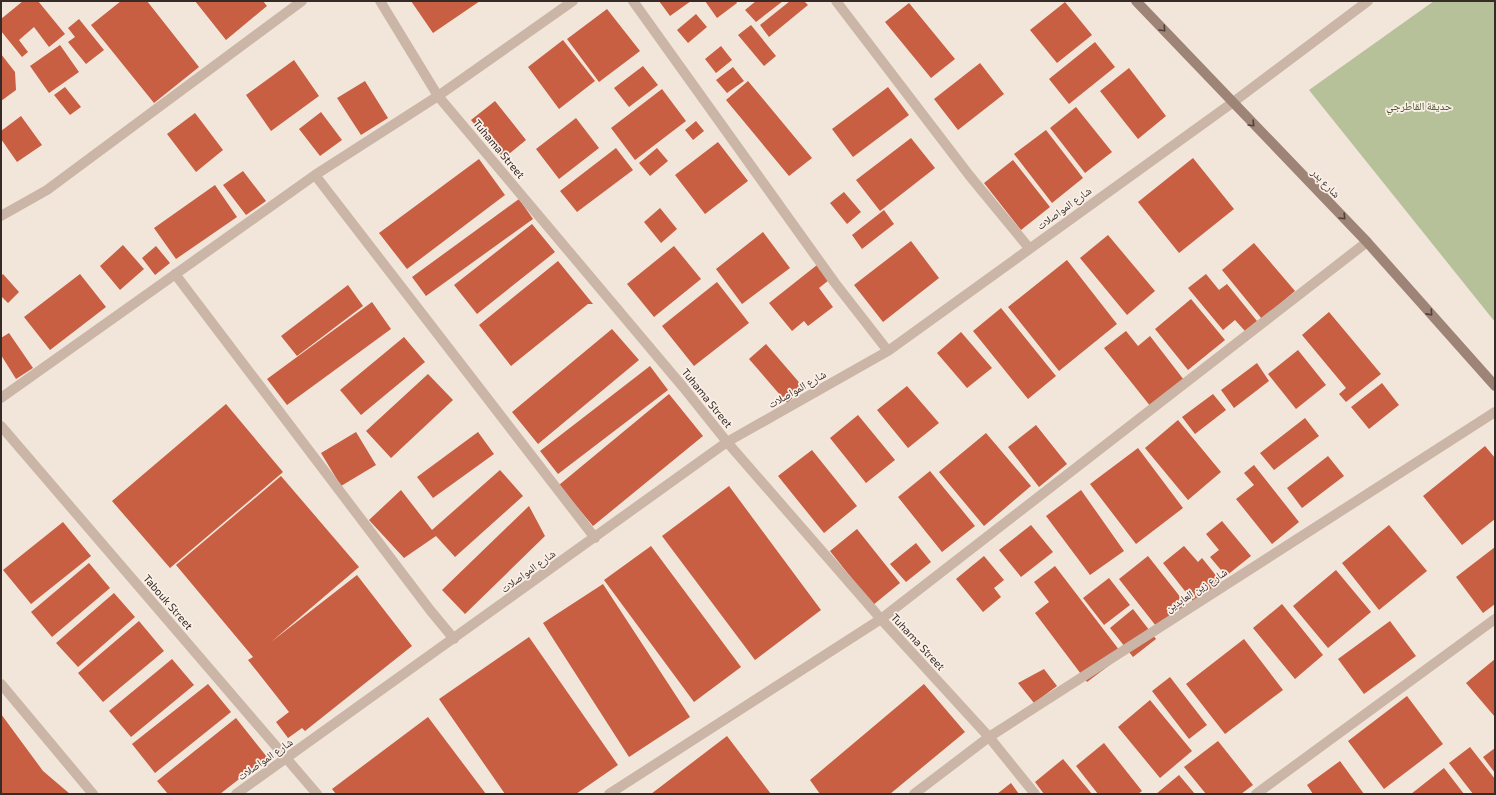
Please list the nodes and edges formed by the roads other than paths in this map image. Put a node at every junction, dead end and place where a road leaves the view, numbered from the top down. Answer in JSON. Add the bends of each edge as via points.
{"nodes":[{"id":1,"x":302,"y":1,"type":"edge"},
{"id":2,"x":380,"y":1,"type":"edge"},
{"id":3,"x":573,"y":1,"type":"edge"},
{"id":4,"x":633,"y":1,"type":"edge"},
{"id":5,"x":836,"y":1,"type":"edge"},
{"id":6,"x":1136,"y":1,"type":"edge"},
{"id":7,"x":1368,"y":1,"type":"edge"},
{"id":8,"x":438,"y":96,"type":"junction"},
{"id":9,"x":1232,"y":103,"type":"junction"},
{"id":10,"x":315,"y":175,"type":"junction"},
{"id":11,"x":1,"y":216,"type":"edge"},
{"id":12,"x":1367,"y":242,"type":"junction"},
{"id":13,"x":1029,"y":248,"type":"junction"},
{"id":14,"x":175,"y":274,"type":"junction"},
{"id":15,"x":888,"y":351,"type":"junction"},
{"id":16,"x":1495,"y":386,"type":"edge"},
{"id":17,"x":1,"y":398,"type":"edge"},
{"id":18,"x":1495,"y":412,"type":"edge"},
{"id":19,"x":1,"y":426,"type":"edge"},
{"id":20,"x":727,"y":442,"type":"junction"},
{"id":21,"x":595,"y":538,"type":"junction"},
{"id":22,"x":1495,"y":619,"type":"edge"},
{"id":23,"x":881,"y":620,"type":"junction"},
{"id":24,"x":454,"y":639,"type":"junction"},
{"id":25,"x":1,"y":684,"type":"edge"},
{"id":26,"x":989,"y":737,"type":"junction"},
{"id":27,"x":287,"y":759,"type":"junction"},
{"id":28,"x":92,"y":794,"type":"edge"},
{"id":29,"x":236,"y":794,"type":"edge"},
{"id":30,"x":317,"y":794,"type":"edge"},
{"id":31,"x":609,"y":794,"type":"edge"},
{"id":32,"x":914,"y":794,"type":"edge"},
{"id":33,"x":1035,"y":794,"type":"edge"},
{"id":34,"x":1256,"y":794,"type":"edge"}],
"edges":[{"from":1,"to":11,"type":"street","via":[[47,190]]},
{"from":2,"to":8,"type":"street","name":"Tuhama Street"},
{"from":3,"to":8,"type":"street"},
{"from":4,"to":15,"type":"street","via":[[835,282]]},
{"from":5,"to":13,"type":"street"},
{"from":6,"to":9,"type":"main road","name":"شارع بدر","one_way":true},
{"from":7,"to":9,"type":"street","name":"شارع المواصلات"},
{"from":8,"to":10,"type":"street"},
{"from":8,"to":20,"type":"street","name":"Tuhama Street"},
{"from":9,"to":12,"type":"main road","name":"شارع بدر","one_way":true},
{"from":9,"to":13,"type":"street","name":"شارع المواصلات"},
{"from":10,"to":14,"type":"street"},
{"from":10,"to":21,"type":"street"},
{"from":12,"to":16,"type":"main road","name":"شارع بدر","one_way":true},
{"from":12,"to":23,"type":"street"},
{"from":13,"to":15,"type":"street","name":"شارع المواصلات"},
{"from":14,"to":17,"type":"street"},
{"from":14,"to":24,"type":"street"},
{"from":15,"to":20,"type":"street","name":"شارع المواصلات"},
{"from":18,"to":26,"type":"street","name":"شارع زين العابدين"},
{"from":19,"to":27,"type":"street","name":"Tabouk Street"},
{"from":20,"to":21,"type":"street","name":"شارع المواصلات"},
{"from":20,"to":23,"type":"street","name":"Tuhama Street"},
{"from":21,"to":24,"type":"street","name":"شارع المواصلات"},
{"from":22,"to":34,"type":"street"},
{"from":23,"to":26,"type":"street","name":"Tuhama Street"},
{"from":23,"to":31,"type":"street"},
{"from":24,"to":27,"type":"street","name":"شارع المواصلات"},
{"from":25,"to":28,"type":"street"},
{"from":26,"to":32,"type":"street","name":"شارع زين العابدين"},
{"from":26,"to":33,"type":"street","name":"Tuhama Street"},
{"from":27,"to":29,"type":"street","name":"شارع المواصلات"},
{"from":27,"to":30,"type":"street","name":"Tabouk Street"}]}
